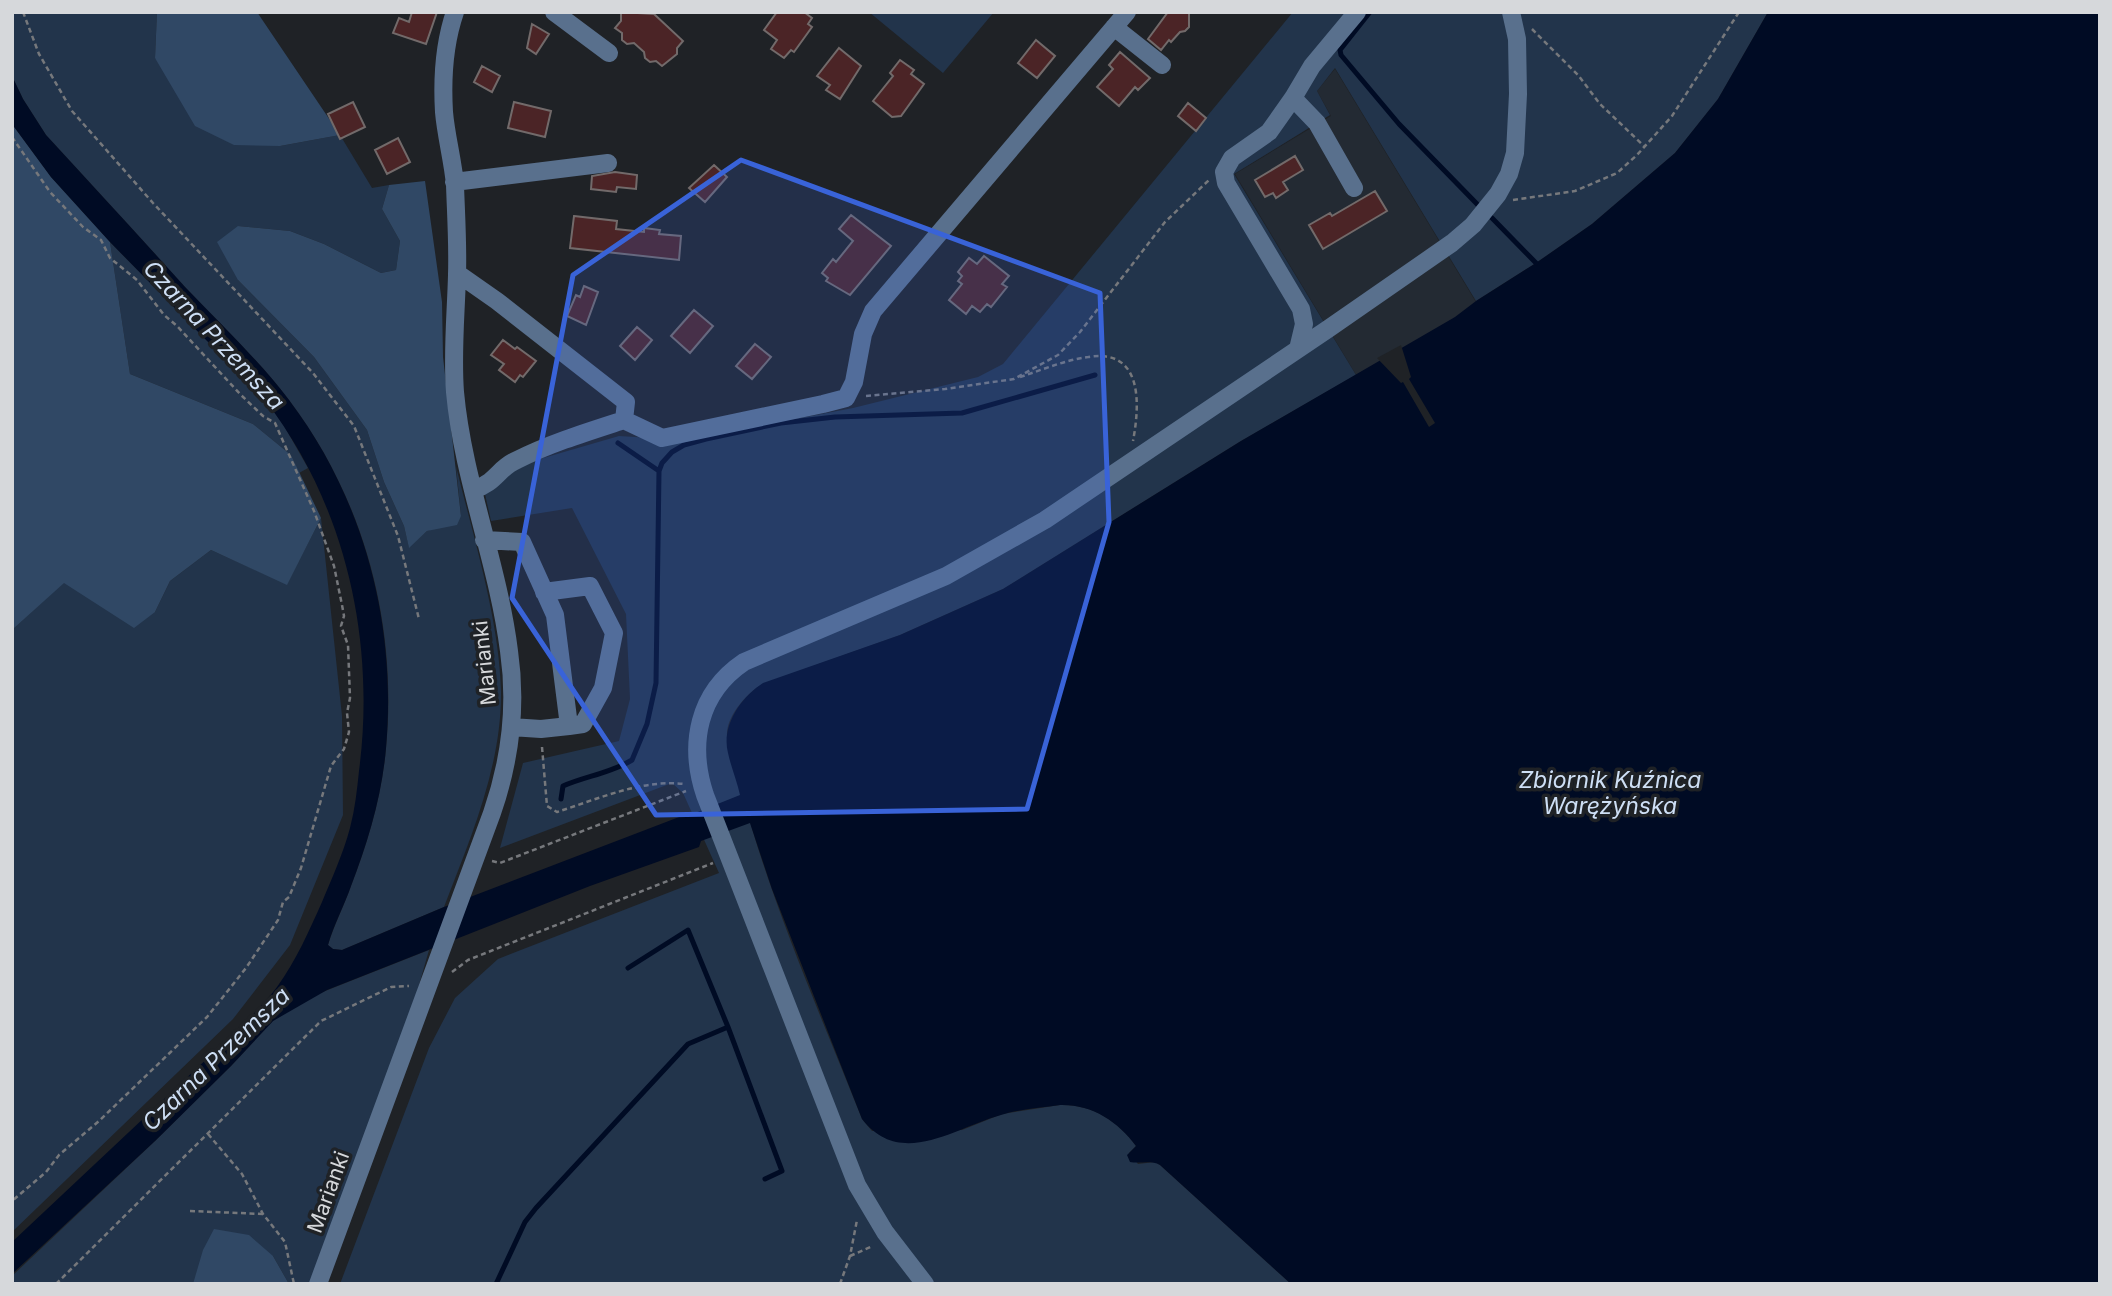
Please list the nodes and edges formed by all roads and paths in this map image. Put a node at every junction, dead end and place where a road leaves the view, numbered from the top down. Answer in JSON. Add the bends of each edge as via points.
{"nodes":[{"id":1,"x":23,"y":12,"type":"edge"},
{"id":2,"x":455,"y":12,"type":"edge"},
{"id":3,"x":554,"y":12,"type":"edge"},
{"id":4,"x":1127,"y":12,"type":"edge"},
{"id":5,"x":1357,"y":12,"type":"edge"},
{"id":6,"x":1511,"y":12,"type":"edge"},
{"id":7,"x":1739,"y":12,"type":"edge"},
{"id":8,"x":1528,"y":25,"type":"dead end"},
{"id":9,"x":1114,"y":27,"type":"junction"},
{"id":10,"x":609,"y":53,"type":"dead end"},
{"id":11,"x":1162,"y":65,"type":"dead end"},
{"id":12,"x":1293,"y":98,"type":"junction"},
{"id":13,"x":12,"y":137,"type":"edge"},
{"id":14,"x":1645,"y":147,"type":"junction"},
{"id":15,"x":608,"y":163,"type":"dead end"},
{"id":16,"x":1226,"y":168,"type":"junction"},
{"id":17,"x":454,"y":182,"type":"junction"},
{"id":18,"x":1354,"y":188,"type":"dead end"},
{"id":19,"x":1494,"y":199,"type":"junction"},
{"id":20,"x":457,"y":273,"type":"junction"},
{"id":21,"x":1298,"y":349,"type":"junction"},
{"id":22,"x":1014,"y":379,"type":"junction"},
{"id":23,"x":846,"y":398,"type":"junction"},
{"id":24,"x":624,"y":420,"type":"junction"},
{"id":25,"x":1128,"y":464,"type":"junction"},
{"id":26,"x":473,"y":489,"type":"junction"},
{"id":27,"x":484,"y":540,"type":"junction"},
{"id":28,"x":544,"y":592,"type":"junction"},
{"id":29,"x":419,"y":619,"type":"dead end"},
{"id":30,"x":569,"y":726,"type":"junction"},
{"id":31,"x":511,"y":727,"type":"junction"},
{"id":32,"x":541,"y":729,"type":"junction"},
{"id":33,"x":727,"y":851,"type":"junction"},
{"id":34,"x":486,"y":859,"type":"dead end"},
{"id":35,"x":447,"y":976,"type":"dead end"},
{"id":36,"x":427,"y":990,"type":"junction"},
{"id":37,"x":208,"y":1134,"type":"junction"},
{"id":38,"x":864,"y":1199,"type":"junction"},
{"id":39,"x":12,"y":1201,"type":"edge"},
{"id":40,"x":190,"y":1211,"type":"dead end"},
{"id":41,"x":263,"y":1214,"type":"junction"},
{"id":42,"x":890,"y":1239,"type":"junction"},
{"id":43,"x":850,"y":1256,"type":"junction"},
{"id":44,"x":56,"y":1284,"type":"edge"},
{"id":45,"x":294,"y":1284,"type":"edge"},
{"id":46,"x":318,"y":1284,"type":"edge"},
{"id":47,"x":840,"y":1284,"type":"edge"},
{"id":48,"x":925,"y":1284,"type":"edge"}],
"edges":[{"from":1,"to":29,"type":"path","via":[[38,54],[72,111],[313,373],[354,426],[398,536]]},
{"from":2,"to":17,"type":"street","name":"Marianki","via":[[443,81]]},
{"from":3,"to":10,"type":"street"},
{"from":4,"to":9,"type":"street"},
{"from":5,"to":12,"type":"street","via":[[1312,66]]},
{"from":6,"to":19,"type":"street","via":[[1517,39],[1515,153]]},
{"from":7,"to":14,"type":"path","via":[[1672,116]]},
{"from":8,"to":14,"type":"path"},
{"from":9,"to":11,"type":"street"},
{"from":9,"to":23,"type":"street","via":[[873,311]]},
{"from":12,"to":16,"type":"street","via":[[1269,132],[1232,158]]},
{"from":12,"to":18,"type":"street","via":[[1317,123]]},
{"from":13,"to":39,"type":"path","via":[[50,192],[101,240],[110,258],[137,280],[241,395],[275,423],[334,566],[344,616],[341,626],[348,645],[350,698],[349,732],[344,749],[331,766],[302,868],[278,920],[246,968],[207,1017]]},
{"from":14,"to":19,"type":"path","via":[[1617,173],[1575,191]]},
{"from":15,"to":17,"type":"street"},
{"from":16,"to":21,"type":"street","via":[[1226,183],[1301,309],[1304,324]]},
{"from":16,"to":22,"type":"path","via":[[1165,222],[1058,355]]},
{"from":17,"to":20,"type":"street","name":"Marianki"},
{"from":19,"to":21,"type":"street","via":[[1451,243]]},
{"from":20,"to":24,"type":"street","via":[[626,402]]},
{"from":20,"to":26,"type":"street","name":"Marianki","via":[[455,391]]},
{"from":21,"to":25,"type":"street"},
{"from":22,"to":23,"type":"path"},
{"from":22,"to":25,"type":"path","via":[[1088,357],[1102,356],[1125,364],[1137,391],[1137,421]]},
{"from":23,"to":24,"type":"street","via":[[662,438]]},
{"from":24,"to":26,"type":"street","via":[[513,461],[487,485]]},
{"from":25,"to":33,"type":"street","via":[[960,569],[734,668],[714,691],[698,728],[697,761]]},
{"from":26,"to":27,"type":"street","name":"Marianki"},
{"from":27,"to":28,"type":"street","via":[[522,542]]},
{"from":27,"to":31,"type":"street","name":"Marianki","via":[[510,653]]},
{"from":28,"to":30,"type":"street","via":[[555,615]]},
{"from":28,"to":30,"type":"street","via":[[590,586],[614,633],[603,688],[583,724]]},
{"from":30,"to":32,"type":"street"},
{"from":31,"to":32,"type":"street"},
{"from":31,"to":36,"type":"street","name":"Marianki","via":[[497,799]]},
{"from":32,"to":34,"type":"path","via":[[547,806],[557,812],[665,782],[691,789],[500,863]]},
{"from":33,"to":35,"type":"path","via":[[698,870],[468,960]]},
{"from":33,"to":38,"type":"street"},
{"from":36,"to":37,"type":"path","via":[[391,987],[321,1021]]},
{"from":36,"to":46,"type":"street","name":"Marianki"},
{"from":37,"to":41,"type":"path","via":[[242,1174]]},
{"from":37,"to":44,"type":"path"},
{"from":38,"to":42,"type":"street"},
{"from":38,"to":43,"type":"path","via":[[859,1204]]},
{"from":40,"to":41,"type":"path"},
{"from":41,"to":45,"type":"path","via":[[285,1242]]},
{"from":42,"to":43,"type":"path"},
{"from":42,"to":48,"type":"street"},
{"from":43,"to":47,"type":"path"}]}
